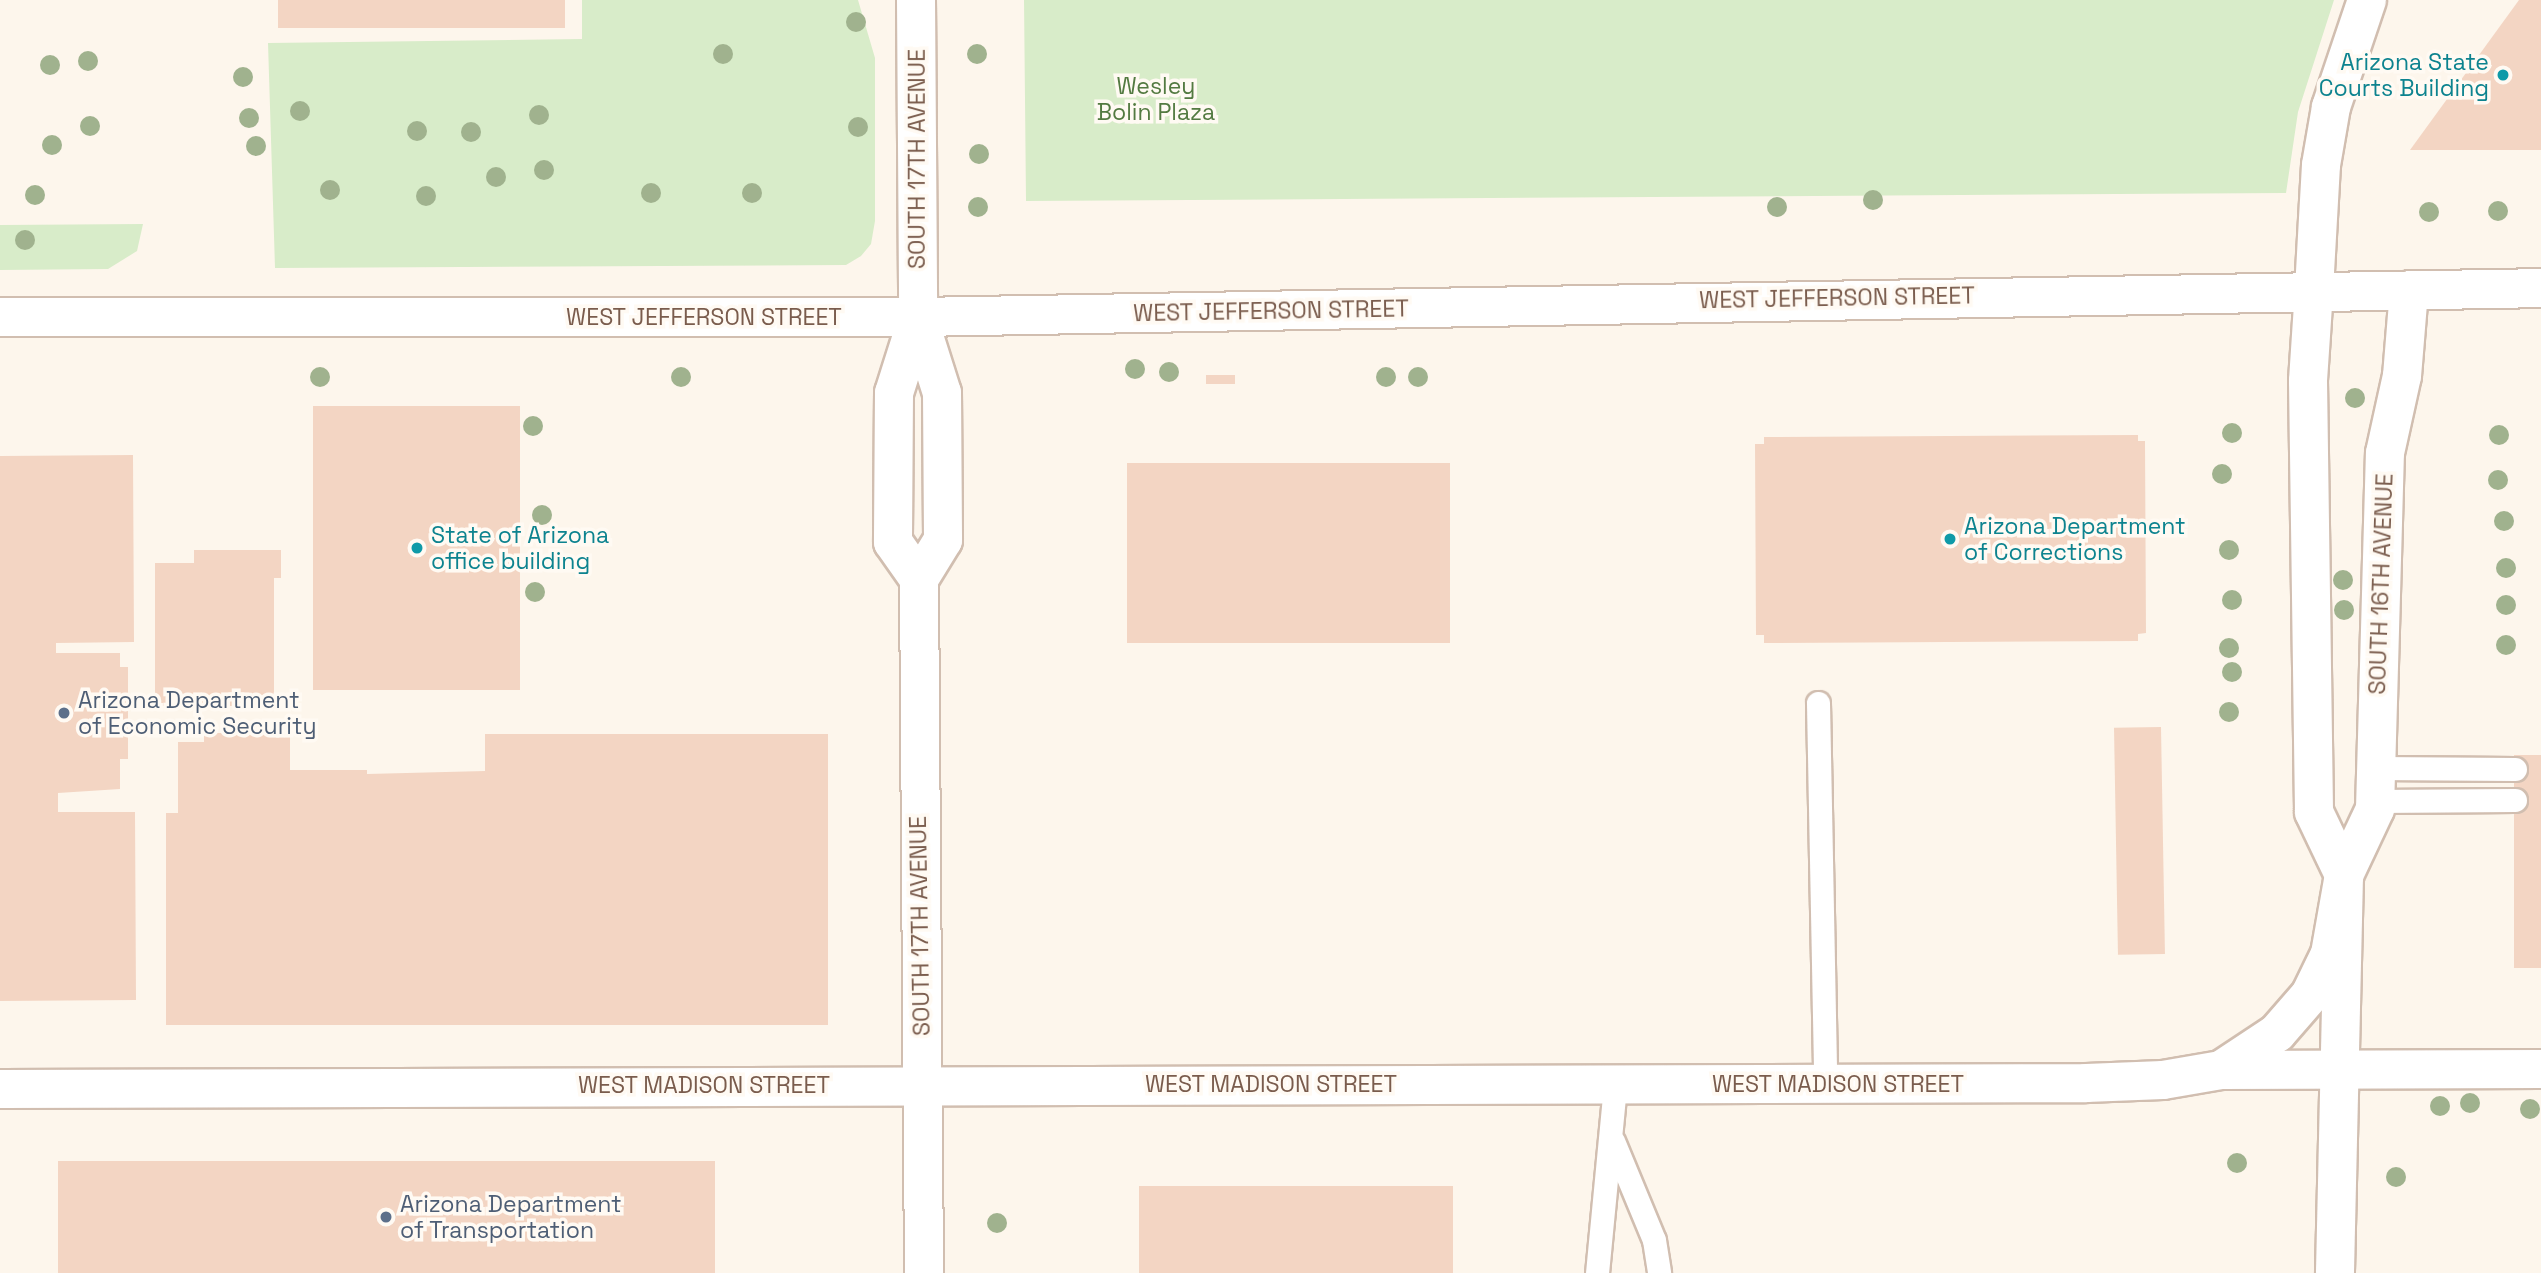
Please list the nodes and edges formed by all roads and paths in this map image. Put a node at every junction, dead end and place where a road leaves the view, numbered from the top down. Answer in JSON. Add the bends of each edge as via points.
{"nodes":[{"id":1,"x":916,"y":0,"type":"edge"},
{"id":2,"x":2367,"y":0,"type":"edge"},
{"id":3,"x":2541,"y":288,"type":"edge"},
{"id":4,"x":2314,"y":290,"type":"junction"},
{"id":5,"x":2409,"y":290,"type":"junction"},
{"id":6,"x":0,"y":317,"type":"edge"},
{"id":7,"x":918,"y":317,"type":"junction"},
{"id":8,"x":919,"y":579,"type":"junction"},
{"id":9,"x":1818,"y":703,"type":"dead end"},
{"id":10,"x":2515,"y":769,"type":"dead end"},
{"id":11,"x":2375,"y":785,"type":"junction"},
{"id":12,"x":2515,"y":800,"type":"dead end"},
{"id":13,"x":2344,"y":874,"type":"junction"},
{"id":14,"x":2541,"y":1069,"type":"edge"},
{"id":15,"x":2221,"y":1070,"type":"junction"},
{"id":16,"x":2336,"y":1070,"type":"junction"},
{"id":17,"x":922,"y":1084,"type":"junction"},
{"id":18,"x":1825,"y":1084,"type":"junction"},
{"id":19,"x":1615,"y":1086,"type":"junction"},
{"id":20,"x":0,"y":1089,"type":"edge"},
{"id":21,"x":1613,"y":1141,"type":"junction"},
{"id":22,"x":924,"y":1273,"type":"edge"},
{"id":23,"x":1597,"y":1273,"type":"edge"},
{"id":24,"x":1659,"y":1273,"type":"edge"},
{"id":25,"x":2334,"y":1273,"type":"edge"}],
"edges":[{"from":1,"to":7,"type":"main road","name":"SOUTH 17TH AVENUE"},
{"from":2,"to":4,"type":"main road","name":"SOUTH 16TH AVENUE","via":[[2331,107],[2321,165]]},
{"from":3,"to":5,"type":"main road","name":"WEST JEFFERSON STREET"},
{"from":4,"to":5,"type":"main road","name":"WEST JEFFERSON STREET"},
{"from":4,"to":7,"type":"main road","name":"WEST JEFFERSON STREET"},
{"from":4,"to":13,"type":"main road","name":"SOUTH 16TH AVENUE","via":[[2308,381],[2314,812]]},
{"from":5,"to":11,"type":"main road","name":"SOUTH 16TH AVENUE","via":[[2402,376],[2385,453]]},
{"from":6,"to":7,"type":"main road","name":"WEST JEFFERSON STREET"},
{"from":7,"to":8,"type":"main road","name":"SOUTH 17TH AVENUE","via":[[942,393],[943,527],[943,540]]},
{"from":7,"to":8,"type":"main road","name":"SOUTH 17TH AVENUE","via":[[894,393],[893,542]]},
{"from":8,"to":17,"type":"main road","name":"SOUTH 17TH AVENUE"},
{"from":9,"to":18,"type":"lane"},
{"from":10,"to":11,"type":"lane"},
{"from":11,"to":12,"type":"lane"},
{"from":11,"to":13,"type":"main road","name":"SOUTH 16TH AVENUE"},
{"from":13,"to":15,"type":"main road","name":"SOUTH 16TH AVENUE","via":[[2330,954],[2310,995],[2277,1033]]},
{"from":13,"to":16,"type":"main road","name":"SOUTH 16TH AVENUE"},
{"from":14,"to":16,"type":"main road","name":"WEST MADISON STREET"},
{"from":15,"to":16,"type":"main road","name":"WEST MADISON STREET"},
{"from":15,"to":18,"type":"main road","name":"WEST MADISON STREET","via":[[2163,1080],[2086,1083]]},
{"from":16,"to":25,"type":"main road","name":"SOUTH 16TH AVENUE"},
{"from":17,"to":19,"type":"main road","name":"WEST MADISON STREET"},
{"from":17,"to":20,"type":"main road","name":"WEST MADISON STREET"},
{"from":17,"to":22,"type":"main road","name":"SOUTH 17TH AVENUE"},
{"from":18,"to":19,"type":"main road","name":"WEST MADISON STREET"},
{"from":19,"to":21,"type":"lane"},
{"from":21,"to":23,"type":"lane","via":[[1607,1151]]},
{"from":21,"to":24,"type":"lane","via":[[1654,1240]]}]}
